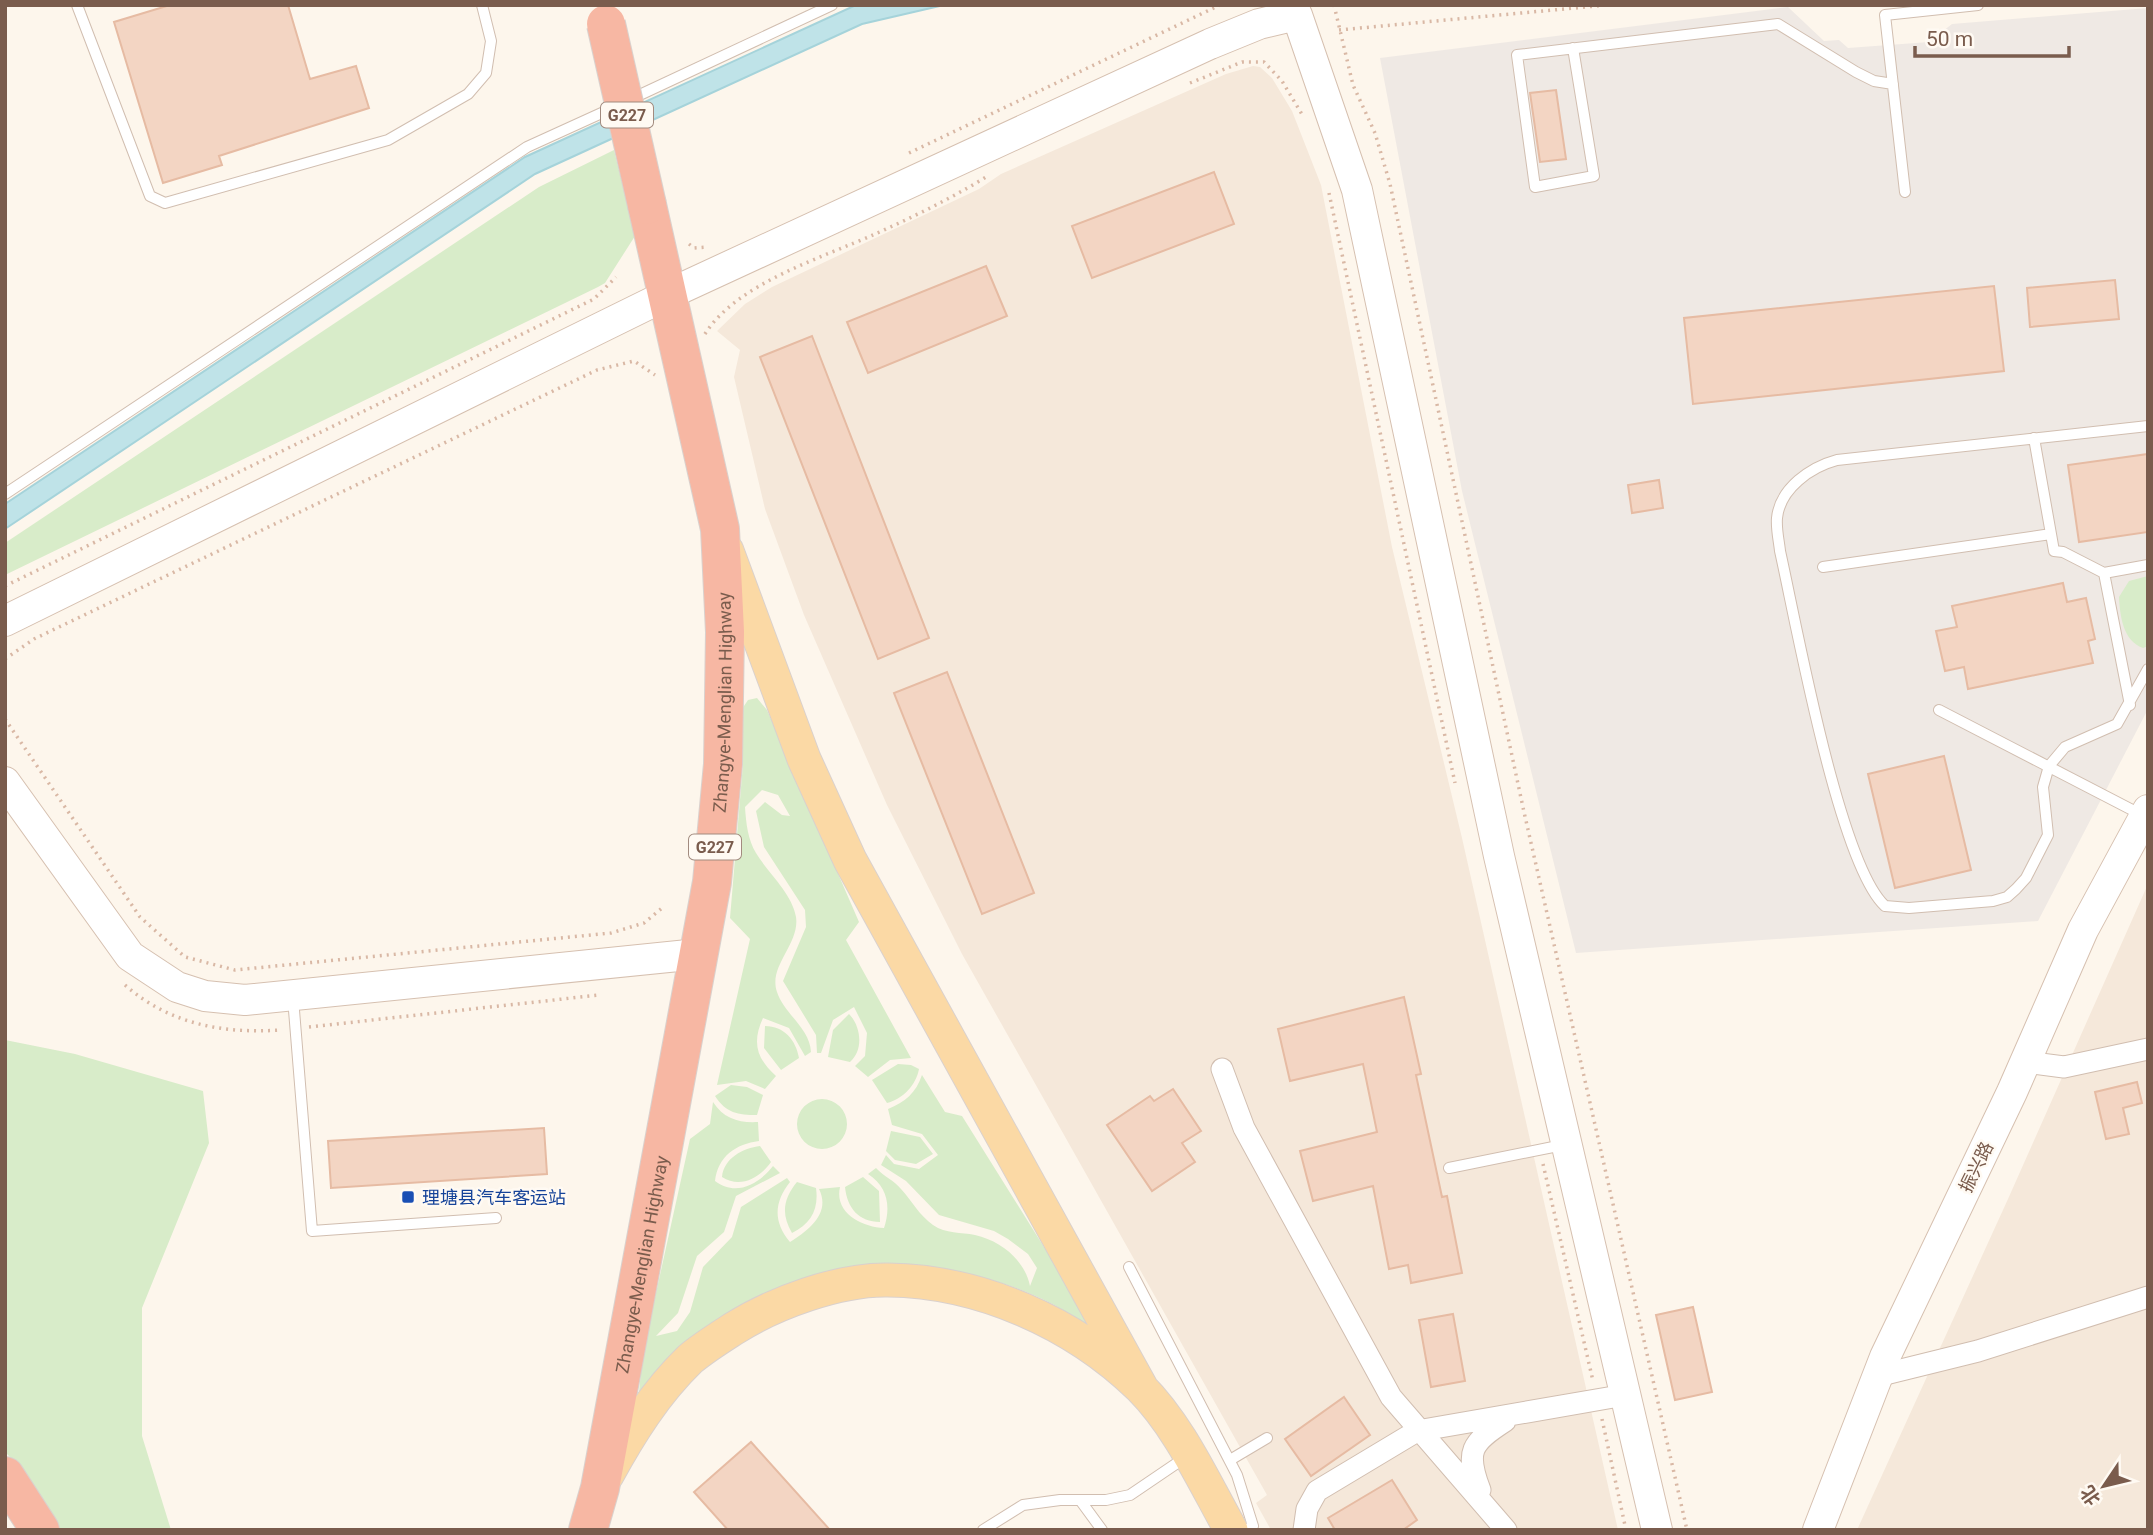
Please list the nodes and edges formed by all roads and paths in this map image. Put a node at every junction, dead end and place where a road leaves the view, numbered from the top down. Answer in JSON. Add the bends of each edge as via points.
{"nodes":[{"id":1,"x":77,"y":5,"type":"edge"},
{"id":2,"x":482,"y":5,"type":"edge"},
{"id":3,"x":832,"y":5,"type":"edge"},
{"id":4,"x":1220,"y":5,"type":"edge"},
{"id":5,"x":1334,"y":5,"type":"edge"},
{"id":6,"x":1607,"y":5,"type":"edge"},
{"id":7,"x":1978,"y":5,"type":"edge"},
{"id":8,"x":604,"y":15,"type":"edge"},
{"id":9,"x":1339,"y":30,"type":"junction"},
{"id":10,"x":1573,"y":48,"type":"junction"},
{"id":11,"x":1893,"y":84,"type":"junction"},
{"id":12,"x":1186,"y":85,"type":"dead end"},
{"id":13,"x":1308,"y":128,"type":"dead end"},
{"id":14,"x":900,"y":158,"type":"dead end"},
{"id":15,"x":988,"y":176,"type":"dead end"},
{"id":16,"x":1327,"y":183,"type":"dead end"},
{"id":17,"x":1905,"y":192,"type":"dead end"},
{"id":18,"x":690,"y":244,"type":"dead end"},
{"id":19,"x":715,"y":244,"type":"dead end"},
{"id":20,"x":616,"y":276,"type":"dead end"},
{"id":21,"x":669,"y":294,"type":"junction"},
{"id":22,"x":702,"y":341,"type":"dead end"},
{"id":23,"x":657,"y":376,"type":"dead end"},
{"id":24,"x":2148,"y":426,"type":"edge"},
{"id":25,"x":2035,"y":438,"type":"junction"},
{"id":26,"x":5,"y":494,"type":"edge"},
{"id":27,"x":720,"y":529,"type":"junction"},
{"id":28,"x":2051,"y":534,"type":"junction"},
{"id":29,"x":2148,"y":565,"type":"edge"},
{"id":30,"x":1823,"y":567,"type":"dead end"},
{"id":31,"x":2104,"y":573,"type":"junction"},
{"id":32,"x":5,"y":586,"type":"edge"},
{"id":33,"x":5,"y":621,"type":"edge"},
{"id":34,"x":5,"y":659,"type":"edge"},
{"id":35,"x":2148,"y":669,"type":"edge"},
{"id":36,"x":2130,"y":705,"type":"junction"},
{"id":37,"x":1939,"y":710,"type":"dead end"},
{"id":38,"x":5,"y":719,"type":"edge"},
{"id":39,"x":2049,"y":766,"type":"junction"},
{"id":40,"x":5,"y":782,"type":"edge"},
{"id":41,"x":1455,"y":783,"type":"dead end"},
{"id":42,"x":2146,"y":813,"type":"edge"},
{"id":43,"x":662,"y":908,"type":"dead end"},
{"id":44,"x":698,"y":954,"type":"junction"},
{"id":45,"x":293,"y":995,"type":"junction"},
{"id":46,"x":2148,"y":1049,"type":"edge"},
{"id":47,"x":2026,"y":1062,"type":"junction"},
{"id":48,"x":1222,"y":1069,"type":"dead end"},
{"id":49,"x":1566,"y":1144,"type":"junction"},
{"id":50,"x":1449,"y":1168,"type":"dead end"},
{"id":51,"x":496,"y":1218,"type":"dead end"},
{"id":52,"x":1129,"y":1267,"type":"dead end"},
{"id":53,"x":2148,"y":1297,"type":"edge"},
{"id":54,"x":1877,"y":1376,"type":"junction"},
{"id":55,"x":1142,"y":1390,"type":"junction"},
{"id":56,"x":1625,"y":1395,"type":"junction"},
{"id":57,"x":1512,"y":1416,"type":"junction"},
{"id":58,"x":1602,"y":1419,"type":"dead end"},
{"id":59,"x":1417,"y":1431,"type":"junction"},
{"id":60,"x":1267,"y":1438,"type":"dead end"},
{"id":61,"x":1188,"y":1456,"type":"junction"},
{"id":62,"x":1230,"y":1460,"type":"junction"},
{"id":63,"x":5,"y":1476,"type":"edge"},
{"id":64,"x":600,"y":1488,"type":"junction"},
{"id":65,"x":1080,"y":1500,"type":"junction"},
{"id":66,"x":1486,"y":1505,"type":"junction"},
{"id":67,"x":40,"y":1530,"type":"edge"},
{"id":68,"x":588,"y":1530,"type":"edge"},
{"id":69,"x":983,"y":1530,"type":"edge"},
{"id":70,"x":1102,"y":1530,"type":"edge"},
{"id":71,"x":1231,"y":1530,"type":"edge"},
{"id":72,"x":1247,"y":1530,"type":"edge"},
{"id":73,"x":1304,"y":1530,"type":"edge"},
{"id":74,"x":1506,"y":1530,"type":"edge"},
{"id":75,"x":1626,"y":1530,"type":"edge"},
{"id":76,"x":1657,"y":1530,"type":"edge"},
{"id":77,"x":1687,"y":1530,"type":"edge"},
{"id":78,"x":1818,"y":1530,"type":"edge"}],
"edges":[{"from":1,"to":2,"type":"lane","via":[[150,195],[165,203],[388,140],[468,94],[486,73],[491,41]]},
{"from":3,"to":26,"type":"lane","via":[[527,147]]},
{"from":4,"to":14,"type":"path"},
{"from":5,"to":9,"type":"path"},
{"from":6,"to":9,"type":"path"},
{"from":7,"to":11,"type":"lane","via":[[1885,15]]},
{"from":8,"to":21,"type":"highway","name":"Zhangye-Menglian Highway","number":"G227","bridge":true},
{"from":9,"to":77,"type":"path","via":[[1353,85],[1375,133],[1390,184],[1524,812]]},
{"from":10,"to":10,"type":"lane","via":[[1517,55],[1535,187],[1594,176]]},
{"from":10,"to":11,"type":"lane","via":[[1778,24],[1856,72]]},
{"from":11,"to":17,"type":"lane"},
{"from":12,"to":13,"type":"path","via":[[1242,62],[1264,62],[1282,81]]},
{"from":15,"to":22,"type":"path","via":[[898,224],[748,293],[718,316]]},
{"from":16,"to":41,"type":"path"},
{"from":18,"to":19,"type":"path","via":[[700,248]]},
{"from":20,"to":32,"type":"path","via":[[594,299]]},
{"from":21,"to":27,"type":"highway","name":"Zhangye-Menglian Highway","number":"G227"},
{"from":21,"to":33,"type":"street"},
{"from":21,"to":49,"type":"street","via":[[1210,44],[1297,15],[1357,190],[1499,856]]},
{"from":23,"to":34,"type":"path","via":[[634,361],[597,370],[34,639]]},
{"from":24,"to":25,"type":"lane"},
{"from":25,"to":28,"type":"lane"},
{"from":25,"to":39,"type":"lane","via":[[1821,465],[1789,490],[1776,519],[1837,795],[1876,897],[1885,906],[1909,908],[2007,897],[2026,878],[2048,835],[2043,787]]},
{"from":27,"to":44,"type":"highway","name":"Zhangye-Menglian Highway","number":"G227","via":[[725,632],[723,764],[712,882]]},
{"from":27,"to":55,"type":"main road","via":[[804,759],[850,860]]},
{"from":28,"to":30,"type":"lane"},
{"from":28,"to":31,"type":"lane","via":[[2054,551]]},
{"from":29,"to":31,"type":"lane"},
{"from":31,"to":36,"type":"lane"},
{"from":35,"to":36,"type":"lane"},
{"from":36,"to":39,"type":"lane","via":[[2117,724],[2065,747]]},
{"from":37,"to":39,"type":"lane"},
{"from":38,"to":43,"type":"path","via":[[140,916],[169,946],[200,963],[235,970],[611,933],[644,923]]},
{"from":39,"to":42,"type":"lane"},
{"from":40,"to":45,"type":"street","via":[[130,956],[154,974],[205,996],[244,1000]]},
{"from":42,"to":47,"type":"street","name":"振兴路","via":[[2083,930]]},
{"from":44,"to":45,"type":"street"},
{"from":44,"to":64,"type":"highway","name":"Zhangye-Menglian Highway","number":"G227"},
{"from":45,"to":51,"type":"lane","via":[[312,1231]]},
{"from":46,"to":47,"type":"street","via":[[2064,1067]]},
{"from":47,"to":54,"type":"street","name":"振兴路"},
{"from":48,"to":59,"type":"street","via":[[1263,1165],[1391,1397]]},
{"from":49,"to":50,"type":"lane"},
{"from":49,"to":56,"type":"street"},
{"from":52,"to":62,"type":"lane"},
{"from":53,"to":54,"type":"street","via":[[1978,1351]]},
{"from":54,"to":78,"type":"street","name":"振兴路"},
{"from":55,"to":61,"type":"main road"},
{"from":55,"to":64,"type":"main road","via":[[1119,1368],[1059,1328],[986,1295],[885,1280],[837,1288],[767,1308],[691,1358],[644,1414]]},
{"from":56,"to":57,"type":"street"},
{"from":56,"to":76,"type":"street"},
{"from":57,"to":59,"type":"street"},
{"from":57,"to":66,"type":"street","via":[[1488,1432],[1472,1451],[1472,1468]]},
{"from":58,"to":75,"type":"path"},
{"from":59,"to":66,"type":"street"},
{"from":59,"to":73,"type":"street","via":[[1317,1491],[1307,1509]]},
{"from":60,"to":62,"type":"lane"},
{"from":61,"to":65,"type":"lane","via":[[1130,1495]]},
{"from":61,"to":71,"type":"main road"},
{"from":62,"to":72,"type":"lane","via":[[1253,1526]]},
{"from":63,"to":67,"type":"highway"},
{"from":64,"to":68,"type":"highway","number":"G227"},
{"from":65,"to":69,"type":"lane","via":[[1023,1505]]},
{"from":65,"to":70,"type":"lane"},
{"from":66,"to":74,"type":"street"}]}
